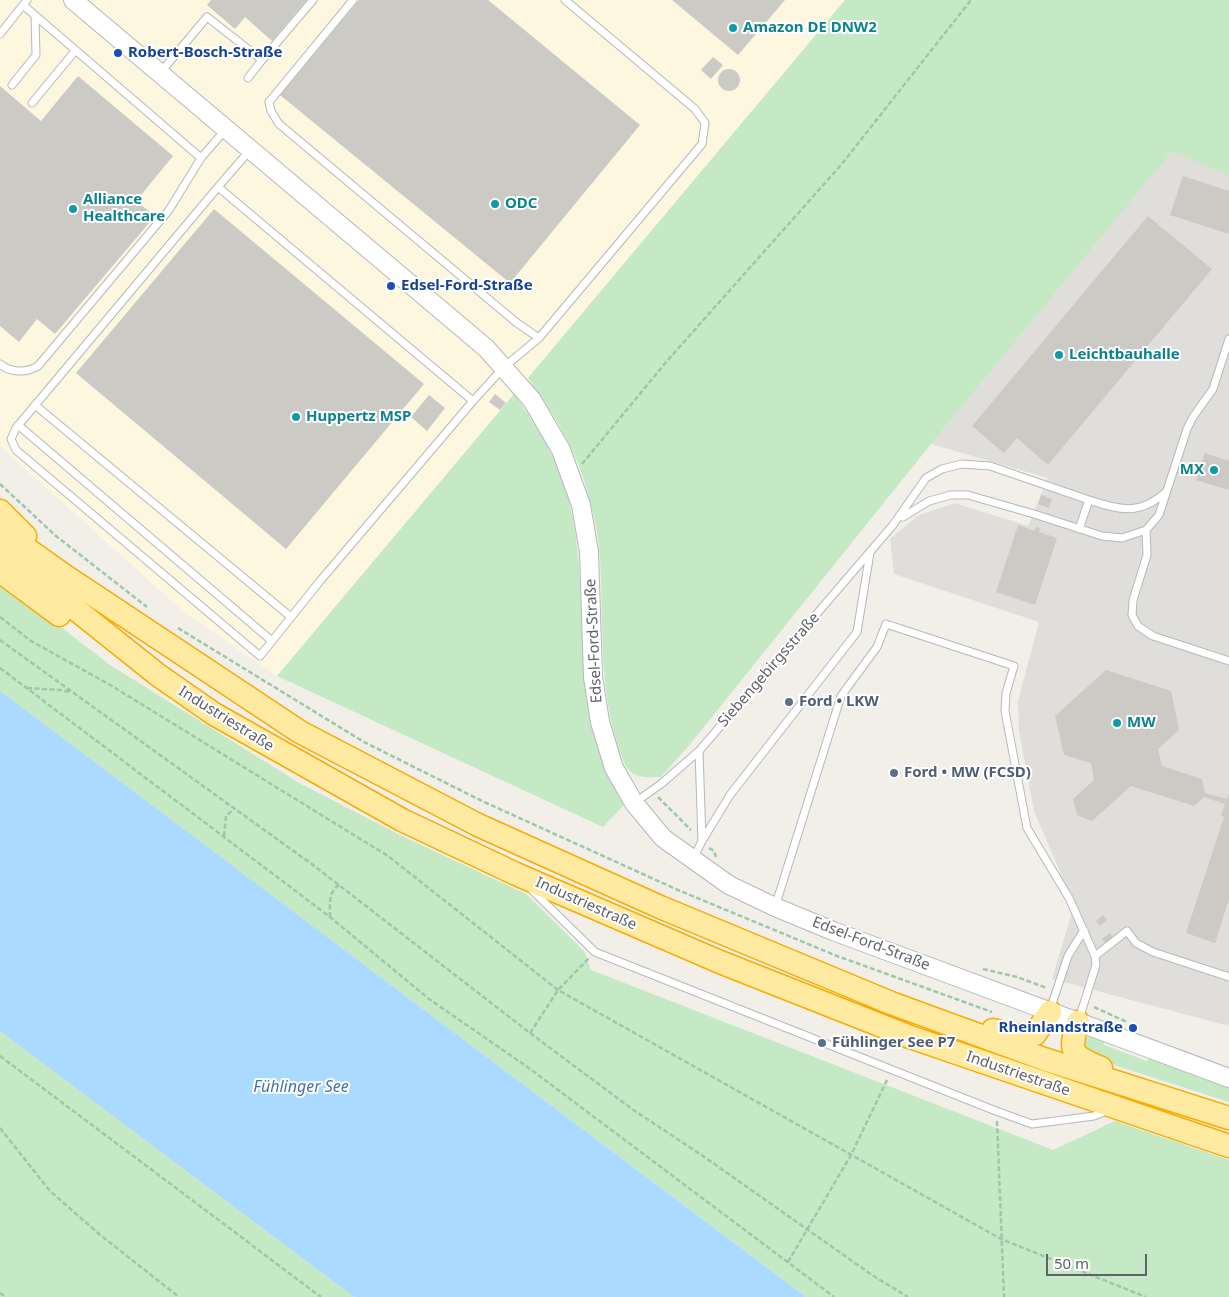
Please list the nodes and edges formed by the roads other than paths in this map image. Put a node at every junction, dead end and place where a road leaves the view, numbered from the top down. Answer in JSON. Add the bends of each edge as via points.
{"nodes":[{"id":1,"x":73,"y":0,"type":"edge"},
{"id":2,"x":313,"y":0,"type":"edge"},
{"id":3,"x":353,"y":0,"type":"edge"},
{"id":4,"x":565,"y":0,"type":"edge"},
{"id":5,"x":25,"y":3,"type":"edge"},
{"id":6,"x":35,"y":16,"type":"junction"},
{"id":7,"x":0,"y":34,"type":"edge"},
{"id":8,"x":75,"y":51,"type":"junction"},
{"id":9,"x":262,"y":60,"type":"junction"},
{"id":10,"x":160,"y":74,"type":"junction"},
{"id":11,"x":248,"y":78,"type":"dead end"},
{"id":12,"x":12,"y":85,"type":"dead end"},
{"id":13,"x":32,"y":103,"type":"dead end"},
{"id":14,"x":226,"y":129,"type":"junction"},
{"id":15,"x":250,"y":150,"type":"junction"},
{"id":16,"x":201,"y":158,"type":"junction"},
{"id":17,"x":218,"y":187,"type":"junction"},
{"id":18,"x":539,"y":338,"type":"junction"},
{"id":19,"x":1229,"y":339,"type":"edge"},
{"id":20,"x":0,"y":364,"type":"edge"},
{"id":21,"x":504,"y":367,"type":"junction"},
{"id":22,"x":473,"y":401,"type":"junction"},
{"id":23,"x":35,"y":405,"type":"junction"},
{"id":24,"x":18,"y":425,"type":"junction"},
{"id":25,"x":1167,"y":492,"type":"junction"},
{"id":26,"x":1089,"y":500,"type":"junction"},
{"id":27,"x":0,"y":511,"type":"edge"},
{"id":28,"x":893,"y":526,"type":"junction"},
{"id":29,"x":1079,"y":529,"type":"junction"},
{"id":30,"x":0,"y":530,"type":"edge"},
{"id":31,"x":1146,"y":530,"type":"junction"},
{"id":32,"x":0,"y":550,"type":"edge"},
{"id":33,"x":870,"y":552,"type":"junction"},
{"id":34,"x":0,"y":571,"type":"edge"},
{"id":35,"x":65,"y":576,"type":"junction"},
{"id":36,"x":292,"y":617,"type":"junction"},
{"id":37,"x":272,"y":641,"type":"junction"},
{"id":38,"x":1229,"y":661,"type":"edge"},
{"id":39,"x":158,"y":675,"type":"junction"},
{"id":40,"x":699,"y":752,"type":"junction"},
{"id":41,"x":634,"y":804,"type":"junction"},
{"id":42,"x":702,"y":841,"type":"junction"},
{"id":43,"x":693,"y":860,"type":"junction"},
{"id":44,"x":516,"y":874,"type":"junction"},
{"id":45,"x":775,"y":907,"type":"junction"},
{"id":46,"x":1084,"y":930,"type":"junction"},
{"id":47,"x":1095,"y":956,"type":"junction"},
{"id":48,"x":1229,"y":977,"type":"edge"},
{"id":49,"x":1053,"y":1002,"type":"junction"},
{"id":50,"x":891,"y":1004,"type":"junction"},
{"id":51,"x":1081,"y":1012,"type":"junction"},
{"id":52,"x":1229,"y":1078,"type":"edge"},
{"id":53,"x":1179,"y":1102,"type":"junction"},
{"id":54,"x":1113,"y":1107,"type":"junction"},
{"id":55,"x":1229,"y":1118,"type":"edge"},
{"id":56,"x":1229,"y":1146,"type":"edge"}],
"edges":[{"from":1,"to":10,"type":"street","name":"Edsel-Ford-Straße"},
{"from":2,"to":9,"type":"lane"},
{"from":3,"to":18,"type":"lane","via":[[269,102],[270,111],[280,124]]},
{"from":4,"to":18,"type":"lane","via":[[695,109],[706,123],[702,144]]},
{"from":5,"to":6,"type":"lane"},
{"from":5,"to":7,"type":"lane"},
{"from":6,"to":8,"type":"lane"},
{"from":6,"to":12,"type":"lane","via":[[36,55]]},
{"from":8,"to":13,"type":"lane"},
{"from":8,"to":16,"type":"lane"},
{"from":9,"to":10,"type":"lane","via":[[207,17]]},
{"from":9,"to":11,"type":"lane"},
{"from":10,"to":14,"type":"street","name":"Edsel-Ford-Straße"},
{"from":14,"to":15,"type":"street","name":"Edsel-Ford-Straße"},
{"from":14,"to":16,"type":"lane"},
{"from":15,"to":17,"type":"lane"},
{"from":15,"to":21,"type":"street","name":"Edsel-Ford-Straße","via":[[486,348]]},
{"from":16,"to":20,"type":"lane","via":[[169,210],[38,366],[18,371]]},
{"from":17,"to":22,"type":"lane"},
{"from":17,"to":23,"type":"lane"},
{"from":18,"to":21,"type":"lane"},
{"from":19,"to":25,"type":"lane","via":[[1213,389],[1187,429]]},
{"from":21,"to":22,"type":"lane"},
{"from":21,"to":41,"type":"street","name":"Edsel-Ford-Straße","via":[[532,400],[561,450],[581,505],[589,552],[593,677],[600,722],[614,768]]},
{"from":22,"to":36,"type":"lane"},
{"from":23,"to":24,"type":"lane"},
{"from":23,"to":36,"type":"lane"},
{"from":24,"to":37,"type":"lane"},
{"from":24,"to":37,"type":"lane","via":[[11,439],[16,450],[260,656]]},
{"from":25,"to":26,"type":"lane","via":[[1145,507],[1135,509]]},
{"from":25,"to":31,"type":"lane","via":[[1160,515]]},
{"from":26,"to":28,"type":"lane","via":[[990,466],[962,464],[942,468],[926,478]]},
{"from":26,"to":29,"type":"lane"},
{"from":27,"to":35,"type":"highway"},
{"from":28,"to":29,"type":"lane","via":[[907,513],[929,501],[951,495],[968,495]]},
{"from":28,"to":33,"type":"lane","name":"Siebengebirgsstraße"},
{"from":29,"to":31,"type":"lane","via":[[1122,538]]},
{"from":30,"to":35,"type":"highway","name":"Industriestraße"},
{"from":31,"to":38,"type":"lane","via":[[1147,555],[1132,600],[1132,615],[1138,626],[1152,636]]},
{"from":32,"to":39,"type":"highway","name":"Industriestraße"},
{"from":33,"to":40,"type":"lane","name":"Siebengebirgsstraße"},
{"from":33,"to":42,"type":"lane","via":[[857,632],[730,795]]},
{"from":34,"to":39,"type":"highway","via":[[104,647]]},
{"from":35,"to":50,"type":"highway","name":"Industriestraße","via":[[300,732],[470,821],[660,907]]},
{"from":36,"to":37,"type":"lane"},
{"from":39,"to":44,"type":"highway","name":"Industriestraße","via":[[214,714],[393,816]]},
{"from":40,"to":41,"type":"lane","name":"Siebengebirgsstraße"},
{"from":40,"to":42,"type":"lane"},
{"from":41,"to":43,"type":"street","name":"Edsel-Ford-Straße","via":[[663,838]]},
{"from":42,"to":43,"type":"lane"},
{"from":43,"to":45,"type":"street","name":"Edsel-Ford-Straße","via":[[729,885]]},
{"from":44,"to":54,"type":"highway","name":"Industriestraße","via":[[720,962],[910,1037]]},
{"from":44,"to":54,"type":"lane","via":[[595,952],[996,1111],[1032,1124],[1094,1116]]},
{"from":45,"to":46,"type":"lane","via":[[841,696],[877,647],[886,624],[1014,666],[1006,693],[1005,711],[1027,828],[1069,898]]},
{"from":45,"to":49,"type":"street","name":"Edsel-Ford-Straße"},
{"from":46,"to":47,"type":"lane"},
{"from":46,"to":49,"type":"lane","via":[[1068,956]]},
{"from":47,"to":48,"type":"lane","via":[[1127,931],[1136,943],[1154,952]]},
{"from":47,"to":51,"type":"lane","via":[[1096,965]]},
{"from":49,"to":50,"type":"highway","via":[[1035,1034],[1014,1036]]},
{"from":49,"to":51,"type":"street","name":"Edsel-Ford-Straße"},
{"from":50,"to":53,"type":"highway","name":"Industriestraße","via":[[1044,1060]]},
{"from":51,"to":52,"type":"street","name":"Edsel-Ford-Straße"},
{"from":51,"to":53,"type":"highway","via":[[1072,1040],[1073,1051],[1082,1060]]},
{"from":53,"to":55,"type":"highway","name":"Industriestraße"},
{"from":54,"to":56,"type":"highway","name":"Industriestraße"}]}
